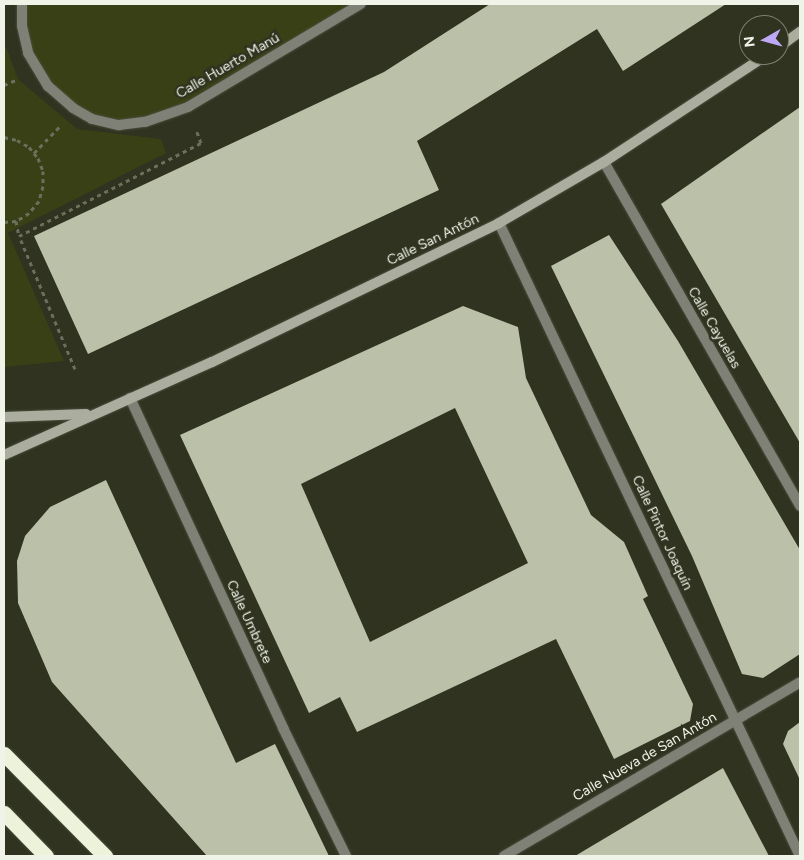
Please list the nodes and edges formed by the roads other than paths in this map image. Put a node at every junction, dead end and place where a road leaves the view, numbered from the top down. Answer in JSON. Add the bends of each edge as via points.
{"nodes":[{"id":1,"x":22,"y":4,"type":"edge"},
{"id":2,"x":361,"y":4,"type":"edge"},
{"id":3,"x":800,"y":32,"type":"edge"},
{"id":4,"x":789,"y":40,"type":"edge"},
{"id":5,"x":752,"y":65,"type":"edge"},
{"id":6,"x":604,"y":162,"type":"junction"},
{"id":7,"x":499,"y":222,"type":"junction"},
{"id":8,"x":130,"y":398,"type":"junction"},
{"id":9,"x":92,"y":414,"type":"junction"},
{"id":10,"x":4,"y":417,"type":"edge"},
{"id":11,"x":4,"y":455,"type":"edge"},
{"id":12,"x":800,"y":506,"type":"edge"},
{"id":13,"x":800,"y":682,"type":"edge"},
{"id":14,"x":736,"y":720,"type":"junction"},
{"id":15,"x":4,"y":754,"type":"edge"},
{"id":16,"x":4,"y":813,"type":"edge"},
{"id":17,"x":46,"y":856,"type":"edge"},
{"id":18,"x":105,"y":856,"type":"edge"},
{"id":19,"x":346,"y":856,"type":"edge"},
{"id":20,"x":504,"y":856,"type":"edge"},
{"id":21,"x":800,"y":856,"type":"edge"}],
"edges":[{"from":1,"to":2,"type":"street","name":"Calle Huerto Manú","via":[[22,26],[28,54],[48,86],[72,108],[92,119],[119,125],[145,122],[188,107]]},
{"from":3,"to":4,"type":"main road"},
{"from":5,"to":6,"type":"main road","name":"Calle San Antón"},
{"from":6,"to":7,"type":"main road","name":"Calle San Antón"},
{"from":6,"to":12,"type":"street","name":"Calle Cayuelas"},
{"from":7,"to":8,"type":"main road","name":"Calle San Antón","via":[[286,327]]},
{"from":7,"to":14,"type":"street","name":"Calle Pintor Joaquín"},
{"from":8,"to":9,"type":"main road","name":"Calle San Antón"},
{"from":8,"to":19,"type":"street","name":"Calle Umbrete"},
{"from":9,"to":10,"type":"main road","name":"Calle San Antón"},
{"from":9,"to":11,"type":"main road","name":"Calle San Antón"},
{"from":13,"to":14,"type":"street","name":"Calle Nueva de San Antón"},
{"from":14,"to":20,"type":"street","name":"Calle Nueva de San Antón"},
{"from":14,"to":21,"type":"street","name":"Calle Pintor Joaquín"},
{"from":15,"to":18,"type":"highway"},
{"from":16,"to":17,"type":"highway"}]}
